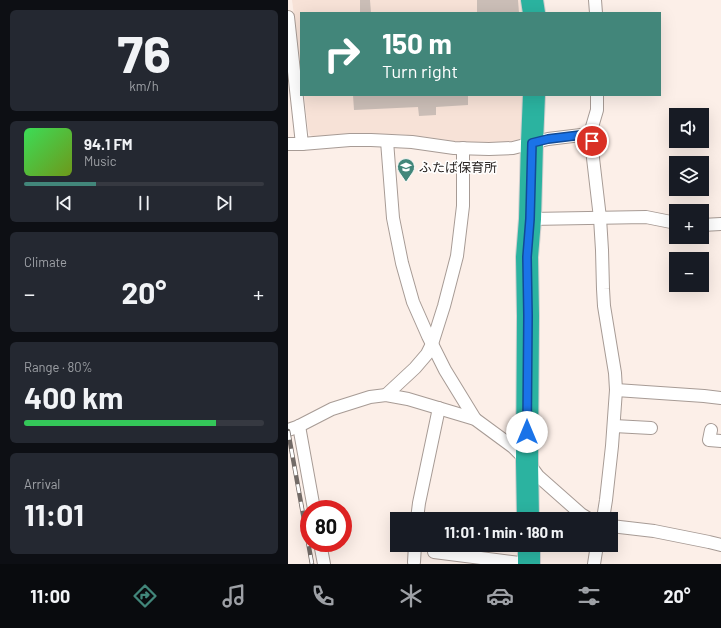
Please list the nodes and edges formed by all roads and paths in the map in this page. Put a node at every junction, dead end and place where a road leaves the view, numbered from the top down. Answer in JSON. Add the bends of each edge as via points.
{"nodes":[{"id":1,"x":532,"y":0,"type":"edge"},
{"id":2,"x":595,"y":0,"type":"edge"},
{"id":3,"x":534,"y":12,"type":"edge"},
{"id":4,"x":596,"y":12,"type":"edge"},
{"id":5,"x":288,"y":16,"type":"edge"},
{"id":6,"x":534,"y":96,"type":"edge"},
{"id":7,"x":597,"y":96,"type":"edge"},
{"id":8,"x":589,"y":138,"type":"junction"},
{"id":9,"x":387,"y":141,"type":"junction"},
{"id":10,"x":532,"y":143,"type":"junction"},
{"id":11,"x":288,"y":144,"type":"edge"},
{"id":12,"x":302,"y":144,"type":"junction"},
{"id":13,"x":463,"y":148,"type":"junction"},
{"id":14,"x":600,"y":218,"type":"junction"},
{"id":15,"x":530,"y":219,"type":"junction"},
{"id":16,"x":669,"y":222,"type":"edge"},
{"id":17,"x":721,"y":224,"type":"edge"},
{"id":18,"x":709,"y":225,"type":"edge"},
{"id":19,"x":432,"y":344,"type":"junction"},
{"id":20,"x":616,"y":390,"type":"junction"},
{"id":21,"x":386,"y":395,"type":"junction"},
{"id":22,"x":721,"y":398,"type":"edge"},
{"id":23,"x":439,"y":408,"type":"junction"},
{"id":24,"x":475,"y":419,"type":"junction"},
{"id":25,"x":614,"y":426,"type":"junction"},
{"id":26,"x":294,"y":428,"type":"edge"},
{"id":27,"x":650,"y":428,"type":"dead end"},
{"id":28,"x":711,"y":430,"type":"dead end"},
{"id":29,"x":721,"y":441,"type":"edge"},
{"id":30,"x":527,"y":461,"type":"junction"},
{"id":31,"x":312,"y":500,"type":"edge"},
{"id":32,"x":418,"y":512,"type":"edge"},
{"id":33,"x":528,"y":512,"type":"edge"},
{"id":34,"x":579,"y":512,"type":"edge"},
{"id":35,"x":604,"y":512,"type":"edge"},
{"id":36,"x":618,"y":527,"type":"edge"},
{"id":37,"x":721,"y":545,"type":"edge"},
{"id":38,"x":322,"y":552,"type":"edge"},
{"id":39,"x":415,"y":552,"type":"edge"},
{"id":40,"x":434,"y":552,"type":"dead end"},
{"id":41,"x":529,"y":552,"type":"edge"},
{"id":42,"x":597,"y":552,"type":"edge"},
{"id":43,"x":414,"y":562,"type":"dead end"},
{"id":44,"x":324,"y":564,"type":"edge"},
{"id":45,"x":528,"y":564,"type":"edge"},
{"id":46,"x":594,"y":564,"type":"edge"}],
"edges":[{"from":1,"to":3,"type":"highway"},
{"from":2,"to":4,"type":"street"},
{"from":5,"to":12,"type":"street"},
{"from":6,"to":10,"type":"highway"},
{"from":7,"to":8,"type":"street","via":[[597,110]]},
{"from":8,"to":10,"type":"street","via":[[581,135]]},
{"from":8,"to":14,"type":"street","via":[[592,141]]},
{"from":9,"to":12,"type":"street","via":[[350,140]]},
{"from":9,"to":13,"type":"street"},
{"from":9,"to":19,"type":"street","via":[[393,218],[402,263],[413,302]]},
{"from":10,"to":13,"type":"street","via":[[513,148]]},
{"from":10,"to":15,"type":"highway"},
{"from":11,"to":12,"type":"street"},
{"from":13,"to":19,"type":"street","via":[[463,206],[456,256]]},
{"from":14,"to":15,"type":"street"},
{"from":14,"to":16,"type":"street","via":[[646,217]]},
{"from":14,"to":20,"type":"street","via":[[606,322]]},
{"from":15,"to":30,"type":"highway","via":[[527,257]]},
{"from":17,"to":18,"type":"street"},
{"from":19,"to":21,"type":"street","via":[[427,354]]},
{"from":19,"to":24,"type":"street"},
{"from":20,"to":22,"type":"street"},
{"from":20,"to":25,"type":"street"},
{"from":21,"to":23,"type":"street"},
{"from":21,"to":26,"type":"street","via":[[370,397],[332,409]]},
{"from":23,"to":24,"type":"street"},
{"from":23,"to":32,"type":"street"},
{"from":24,"to":30,"type":"street","via":[[513,446]]},
{"from":25,"to":27,"type":"street"},
{"from":25,"to":35,"type":"street"},
{"from":26,"to":31,"type":"street"},
{"from":28,"to":29,"type":"street","via":[[709,440]]},
{"from":30,"to":33,"type":"highway"},
{"from":30,"to":34,"type":"street","via":[[538,476]]},
{"from":36,"to":37,"type":"street","via":[[654,531]]},
{"from":38,"to":44,"type":"street"},
{"from":39,"to":43,"type":"street"},
{"from":40,"to":45,"type":"street"},
{"from":41,"to":45,"type":"highway"},
{"from":42,"to":46,"type":"street"}]}
